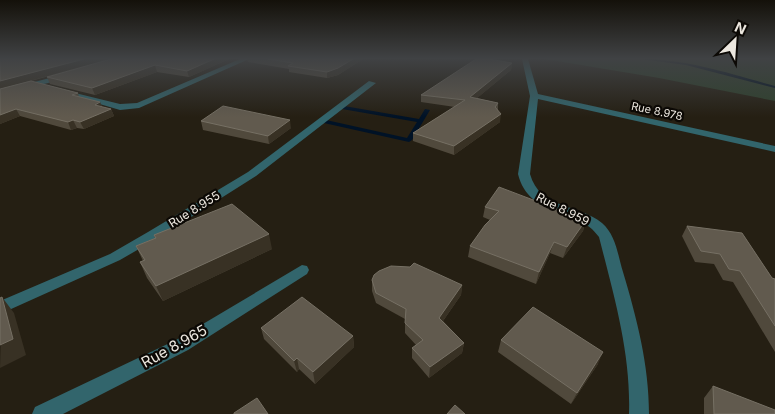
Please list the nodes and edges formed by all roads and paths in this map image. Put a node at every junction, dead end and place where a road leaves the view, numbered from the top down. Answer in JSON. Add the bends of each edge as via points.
{"nodes":[{"id":1,"x":54,"y":78,"type":"edge"},
{"id":2,"x":202,"y":78,"type":"edge"},
{"id":3,"x":530,"y":78,"type":"edge"},
{"id":4,"x":372,"y":83,"type":"dead end"},
{"id":5,"x":34,"y":84,"type":"junction"},
{"id":6,"x":0,"y":93,"type":"edge"},
{"id":7,"x":534,"y":96,"type":"junction"},
{"id":8,"x":775,"y":148,"type":"edge"},
{"id":9,"x":302,"y":270,"type":"dead end"},
{"id":10,"x":0,"y":308,"type":"edge"},
{"id":11,"x":42,"y":414,"type":"edge"},
{"id":12,"x":639,"y":414,"type":"edge"}],
"edges":[{"from":1,"to":5,"type":"street"},
{"from":2,"to":5,"type":"street","via":[[128,108]]},
{"from":3,"to":7,"type":"street","name":"Rue 8.959"},
{"from":4,"to":10,"type":"street","name":"Rue 8.955","via":[[252,174],[153,235],[115,257]]},
{"from":5,"to":6,"type":"street"},
{"from":7,"to":8,"type":"street","name":"Rue 8.978"},
{"from":7,"to":12,"type":"street","name":"Rue 8.959","via":[[524,184],[542,200],[597,226],[606,237],[632,341],[640,396]]},
{"from":9,"to":11,"type":"street","name":"Rue 8.965","via":[[182,345]]}]}
